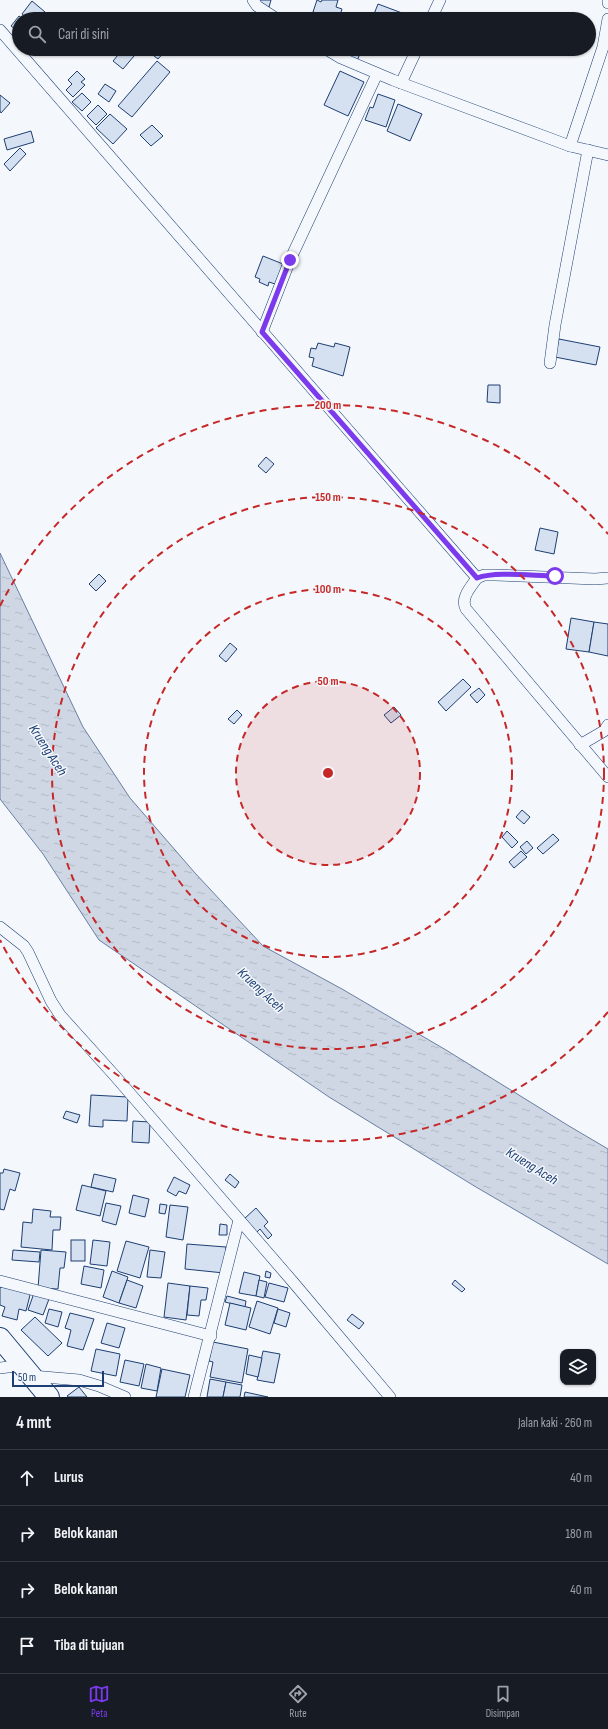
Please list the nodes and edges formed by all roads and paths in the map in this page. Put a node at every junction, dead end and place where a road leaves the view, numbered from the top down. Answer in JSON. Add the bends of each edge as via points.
{"nodes":[{"id":1,"x":253,"y":0,"type":"edge"},
{"id":2,"x":440,"y":0,"type":"edge"},
{"id":3,"x":266,"y":12,"type":"edge"},
{"id":4,"x":434,"y":12,"type":"edge"},
{"id":5,"x":608,"y":18,"type":"edge"},
{"id":6,"x":0,"y":30,"type":"edge"},
{"id":7,"x":12,"y":44,"type":"edge"},
{"id":8,"x":606,"y":48,"type":"edge"},
{"id":9,"x":23,"y":56,"type":"edge"},
{"id":10,"x":338,"y":56,"type":"edge"},
{"id":11,"x":414,"y":56,"type":"edge"},
{"id":12,"x":377,"y":74,"type":"junction"},
{"id":13,"x":401,"y":83,"type":"junction"},
{"id":14,"x":570,"y":146,"type":"junction"},
{"id":15,"x":588,"y":150,"type":"junction"},
{"id":16,"x":608,"y":155,"type":"edge"},
{"id":17,"x":262,"y":332,"type":"junction"},
{"id":18,"x":550,"y":363,"type":"dead end"},
{"id":19,"x":477,"y":578,"type":"junction"},
{"id":20,"x":608,"y":578,"type":"edge"},
{"id":21,"x":608,"y":726,"type":"edge"},
{"id":22,"x":580,"y":745,"type":"junction"},
{"id":23,"x":608,"y":777,"type":"edge"},
{"id":24,"x":0,"y":927,"type":"edge"},
{"id":25,"x":239,"y":1220,"type":"junction"},
{"id":26,"x":0,"y":1281,"type":"edge"},
{"id":27,"x":211,"y":1336,"type":"junction"},
{"id":28,"x":0,"y":1338,"type":"edge"},
{"id":29,"x":0,"y":1368,"type":"edge"},
{"id":30,"x":28,"y":1371,"type":"junction"},
{"id":31,"x":49,"y":1397,"type":"edge"},
{"id":32,"x":125,"y":1397,"type":"edge"},
{"id":33,"x":194,"y":1397,"type":"edge"},
{"id":34,"x":390,"y":1397,"type":"edge"}],
"edges":[{"from":1,"to":3,"type":"street"},
{"from":2,"to":4,"type":"street"},
{"from":5,"to":8,"type":"street"},
{"from":6,"to":7,"type":"street"},
{"from":8,"to":14,"type":"street"},
{"from":9,"to":17,"type":"street"},
{"from":10,"to":12,"type":"street"},
{"from":11,"to":13,"type":"street"},
{"from":12,"to":13,"type":"street"},
{"from":12,"to":17,"type":"street","via":[[290,260]]},
{"from":13,"to":14,"type":"street"},
{"from":14,"to":15,"type":"street"},
{"from":15,"to":16,"type":"street"},
{"from":15,"to":18,"type":"street"},
{"from":17,"to":19,"type":"street"},
{"from":19,"to":20,"type":"street","via":[[484,575]]},
{"from":19,"to":22,"type":"street","via":[[464,599],[466,609]]},
{"from":21,"to":22,"type":"street"},
{"from":22,"to":23,"type":"street"},
{"from":24,"to":25,"type":"street","via":[[24,946],[60,1015]]},
{"from":25,"to":27,"type":"street"},
{"from":25,"to":34,"type":"street"},
{"from":26,"to":27,"type":"street"},
{"from":27,"to":33,"type":"street"},
{"from":28,"to":30,"type":"highway"},
{"from":29,"to":30,"type":"street"},
{"from":30,"to":31,"type":"highway"},
{"from":30,"to":32,"type":"street","via":[[79,1380]]}]}
